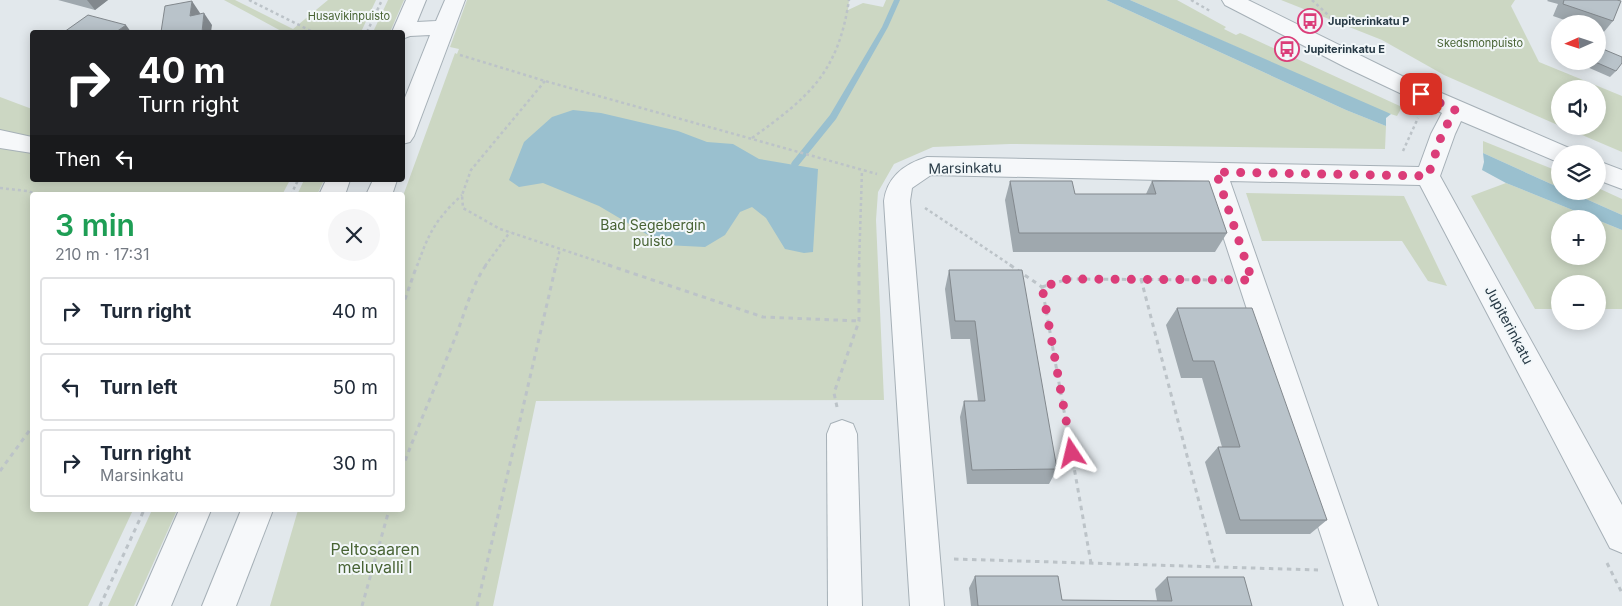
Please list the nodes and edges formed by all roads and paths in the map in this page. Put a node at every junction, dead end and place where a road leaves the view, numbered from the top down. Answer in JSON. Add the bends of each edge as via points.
{"nodes":[{"id":1,"x":249,"y":0,"type":"edge"},
{"id":2,"x":382,"y":0,"type":"edge"},
{"id":3,"x":416,"y":0,"type":"edge"},
{"id":4,"x":455,"y":0,"type":"edge"},
{"id":5,"x":849,"y":0,"type":"edge"},
{"id":6,"x":1232,"y":0,"type":"edge"},
{"id":7,"x":444,"y":28,"type":"junction"},
{"id":8,"x":309,"y":30,"type":"edge"},
{"id":9,"x":368,"y":30,"type":"edge"},
{"id":10,"x":402,"y":30,"type":"edge"},
{"id":11,"x":405,"y":31,"type":"edge"},
{"id":12,"x":436,"y":51,"type":"junction"},
{"id":13,"x":545,"y":81,"type":"junction"},
{"id":14,"x":1455,"y":110,"type":"junction"},
{"id":15,"x":405,"y":128,"type":"edge"},
{"id":16,"x":0,"y":139,"type":"edge"},
{"id":17,"x":752,"y":139,"type":"junction"},
{"id":18,"x":30,"y":145,"type":"edge"},
{"id":19,"x":1551,"y":150,"type":"edge"},
{"id":20,"x":862,"y":170,"type":"junction"},
{"id":21,"x":1216,"y":172,"type":"junction"},
{"id":22,"x":1606,"y":173,"type":"edge"},
{"id":23,"x":1428,"y":176,"type":"junction"},
{"id":24,"x":1622,"y":180,"type":"edge"},
{"id":25,"x":0,"y":188,"type":"edge"},
{"id":26,"x":901,"y":188,"type":"junction"},
{"id":27,"x":33,"y":192,"type":"edge"},
{"id":28,"x":462,"y":195,"type":"junction"},
{"id":29,"x":510,"y":232,"type":"junction"},
{"id":30,"x":560,"y":249,"type":"junction"},
{"id":31,"x":1141,"y":279,"type":"junction"},
{"id":32,"x":1252,"y":280,"type":"junction"},
{"id":33,"x":1042,"y":287,"type":"junction"},
{"id":34,"x":405,"y":300,"type":"edge"},
{"id":35,"x":859,"y":321,"type":"junction"},
{"id":36,"x":30,"y":431,"type":"edge"},
{"id":37,"x":842,"y":434,"type":"joint"},
{"id":38,"x":405,"y":462,"type":"edge"},
{"id":39,"x":0,"y":472,"type":"edge"},
{"id":40,"x":143,"y":512,"type":"edge"},
{"id":41,"x":194,"y":512,"type":"edge"},
{"id":42,"x":255,"y":512,"type":"edge"},
{"id":43,"x":388,"y":512,"type":"edge"},
{"id":44,"x":1622,"y":537,"type":"edge"},
{"id":45,"x":923,"y":558,"type":"junction"},
{"id":46,"x":1091,"y":563,"type":"junction"},
{"id":47,"x":1216,"y":567,"type":"junction"},
{"id":48,"x":1350,"y":571,"type":"junction"},
{"id":49,"x":100,"y":606,"type":"edge"},
{"id":50,"x":154,"y":606,"type":"edge"},
{"id":51,"x":219,"y":606,"type":"edge"},
{"id":52,"x":362,"y":606,"type":"edge"},
{"id":53,"x":477,"y":606,"type":"edge"},
{"id":54,"x":845,"y":606,"type":"edge"},
{"id":55,"x":927,"y":606,"type":"edge"},
{"id":56,"x":1361,"y":606,"type":"edge"}],
"edges":[{"from":1,"to":8,"type":"path"},
{"from":2,"to":9,"type":"path"},
{"from":3,"to":10,"type":"street"},
{"from":4,"to":7,"type":"street"},
{"from":5,"to":17,"type":"path","via":[[841,44],[822,79],[786,115]]},
{"from":6,"to":14,"type":"street"},
{"from":7,"to":11,"type":"street"},
{"from":7,"to":12,"type":"street"},
{"from":12,"to":13,"type":"path","via":[[455,53]]},
{"from":12,"to":15,"type":"street"},
{"from":13,"to":17,"type":"path"},
{"from":13,"to":28,"type":"path","via":[[472,170]]},
{"from":14,"to":19,"type":"street"},
{"from":14,"to":23,"type":"street","via":[[1442,134]]},
{"from":16,"to":18,"type":"street"},
{"from":17,"to":20,"type":"path"},
{"from":20,"to":26,"type":"path"},
{"from":20,"to":35,"type":"path"},
{"from":21,"to":23,"type":"street","name":"Marsinkatu"},
{"from":21,"to":26,"type":"street","name":"Marsinkatu","via":[[927,166],[908,176]]},
{"from":21,"to":32,"type":"street"},
{"from":22,"to":24,"type":"street"},
{"from":23,"to":44,"type":"street","name":"Jupiterinkatu"},
{"from":25,"to":27,"type":"path"},
{"from":26,"to":33,"type":"path"},
{"from":26,"to":45,"type":"street"},
{"from":28,"to":29,"type":"path","via":[[463,208]]},
{"from":28,"to":34,"type":"path","via":[[429,233]]},
{"from":29,"to":30,"type":"path"},
{"from":29,"to":38,"type":"path","via":[[478,278]]},
{"from":30,"to":35,"type":"path","via":[[762,317]]},
{"from":30,"to":53,"type":"path"},
{"from":31,"to":32,"type":"path"},
{"from":31,"to":33,"type":"path","via":[[1068,279]]},
{"from":31,"to":47,"type":"path"},
{"from":32,"to":48,"type":"street"},
{"from":33,"to":46,"type":"path"},
{"from":35,"to":37,"type":"path","via":[[834,393]]},
{"from":36,"to":39,"type":"path"},
{"from":37,"to":54,"type":"street"},
{"from":40,"to":49,"type":"path"},
{"from":41,"to":50,"type":"street"},
{"from":42,"to":51,"type":"street"},
{"from":43,"to":52,"type":"path"},
{"from":45,"to":46,"type":"path"},
{"from":45,"to":55,"type":"street"},
{"from":46,"to":47,"type":"path"},
{"from":47,"to":48,"type":"path"},
{"from":48,"to":56,"type":"street"}]}
